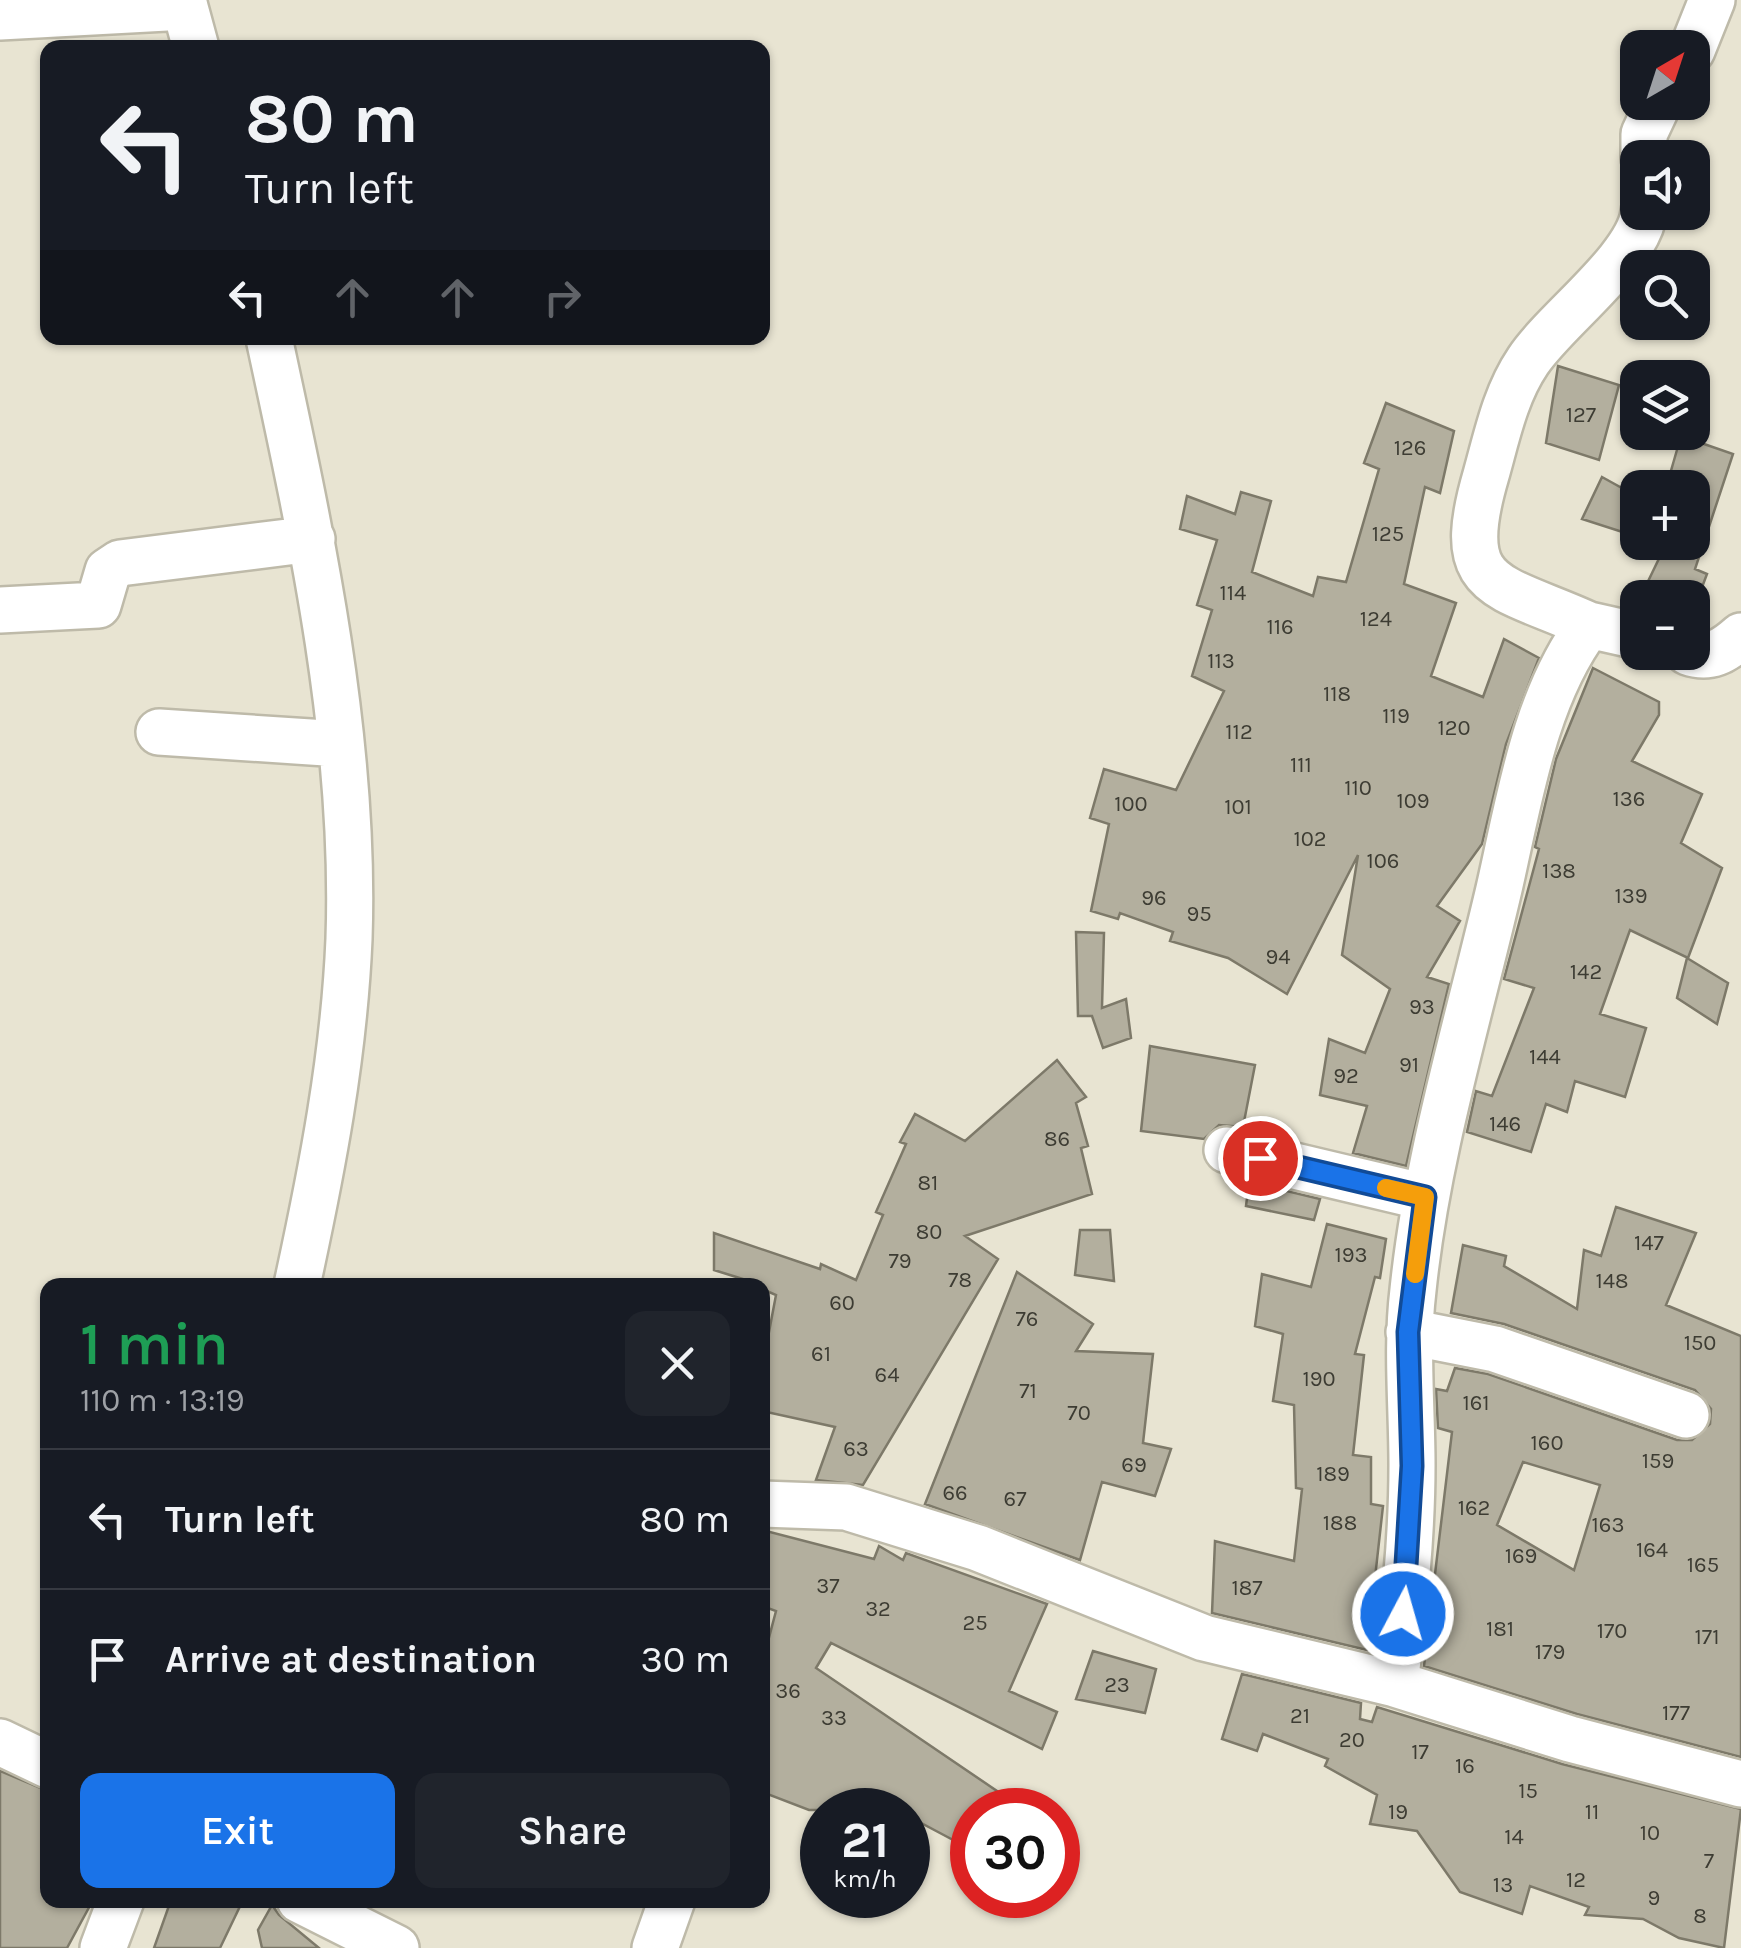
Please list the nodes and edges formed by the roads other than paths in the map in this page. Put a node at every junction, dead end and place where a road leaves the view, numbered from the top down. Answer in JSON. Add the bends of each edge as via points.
{"nodes":[{"id":1,"x":1712,"y":0,"type":"edge"},
{"id":2,"x":0,"y":16,"type":"edge"},
{"id":3,"x":188,"y":18,"type":"edge"},
{"id":4,"x":1700,"y":30,"type":"edge"},
{"id":5,"x":1637,"y":230,"type":"edge"},
{"id":6,"x":270,"y":345,"type":"edge"},
{"id":7,"x":312,"y":539,"type":"junction"},
{"id":8,"x":0,"y":610,"type":"edge"},
{"id":9,"x":1589,"y":625,"type":"junction"},
{"id":10,"x":1620,"y":632,"type":"edge"},
{"id":11,"x":1741,"y":636,"type":"edge"},
{"id":12,"x":1710,"y":655,"type":"edge"},
{"id":13,"x":160,"y":732,"type":"dead end"},
{"id":14,"x":341,"y":744,"type":"junction"},
{"id":15,"x":1227,"y":1150,"type":"dead end"},
{"id":16,"x":1425,"y":1197,"type":"junction"},
{"id":17,"x":298,"y":1278,"type":"edge"},
{"id":18,"x":1408,"y":1332,"type":"junction"},
{"id":19,"x":1686,"y":1415,"type":"dead end"},
{"id":20,"x":770,"y":1504,"type":"edge"},
{"id":21,"x":1394,"y":1684,"type":"junction"},
{"id":22,"x":0,"y":1742,"type":"edge"},
{"id":23,"x":40,"y":1761,"type":"edge"},
{"id":24,"x":1741,"y":1784,"type":"edge"},
{"id":25,"x":118,"y":1908,"type":"edge"},
{"id":26,"x":316,"y":1908,"type":"edge"},
{"id":27,"x":669,"y":1908,"type":"edge"},
{"id":28,"x":102,"y":1948,"type":"edge"},
{"id":29,"x":396,"y":1948,"type":"edge"},
{"id":30,"x":655,"y":1948,"type":"edge"}],
"edges":[{"from":1,"to":4,"type":"street"},
{"from":2,"to":3,"type":"street"},
{"from":5,"to":9,"type":"street","via":[[1528,361],[1508,399],[1473,519],[1474,558],[1488,579]]},
{"from":6,"to":7,"type":"street"},
{"from":7,"to":8,"type":"street","via":[[120,563],[108,571],[98,605]]},
{"from":7,"to":14,"type":"street"},
{"from":9,"to":10,"type":"street"},
{"from":9,"to":16,"type":"street","via":[[1562,666],[1536,739]]},
{"from":11,"to":12,"type":"street"},
{"from":13,"to":14,"type":"street"},
{"from":14,"to":17,"type":"street","via":[[349,936],[339,1071]]},
{"from":15,"to":16,"type":"street"},
{"from":16,"to":18,"type":"street"},
{"from":18,"to":19,"type":"street","via":[[1496,1349]]},
{"from":18,"to":21,"type":"street","via":[[1408,1579]]},
{"from":20,"to":21,"type":"street","via":[[846,1506],[978,1548],[1186,1630]]},
{"from":21,"to":24,"type":"street"},
{"from":22,"to":23,"type":"street"},
{"from":25,"to":28,"type":"street"},
{"from":26,"to":29,"type":"street"},
{"from":27,"to":30,"type":"street"}]}
